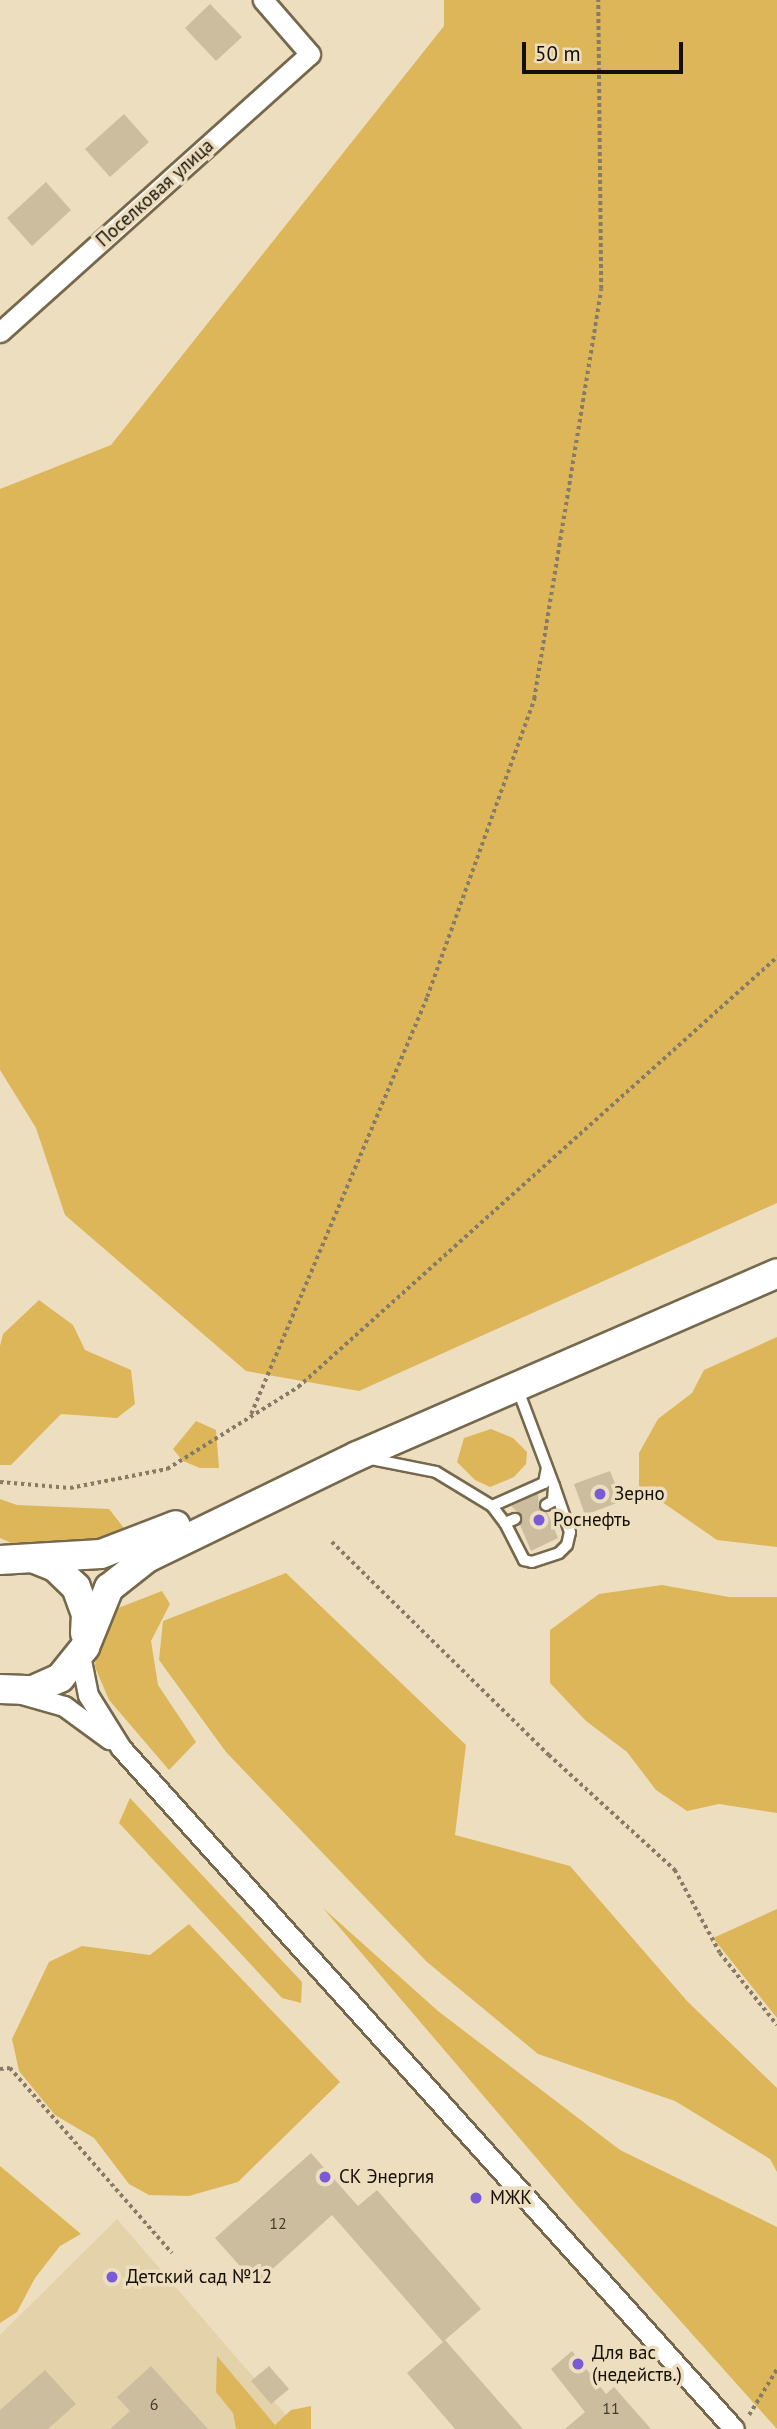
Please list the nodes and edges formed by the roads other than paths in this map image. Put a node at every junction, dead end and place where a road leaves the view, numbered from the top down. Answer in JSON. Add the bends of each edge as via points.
{"nodes":[{"id":1,"x":263,"y":0,"type":"edge"},
{"id":2,"x":0,"y":332,"type":"edge"},
{"id":3,"x":777,"y":1273,"type":"edge"},
{"id":4,"x":518,"y":1389,"type":"junction"},
{"id":5,"x":357,"y":1456,"type":"junction"},
{"id":6,"x":547,"y":1468,"type":"junction"},
{"id":7,"x":554,"y":1486,"type":"junction"},
{"id":8,"x":279,"y":1492,"type":"junction"},
{"id":9,"x":559,"y":1499,"type":"junction"},
{"id":10,"x":492,"y":1506,"type":"junction"},
{"id":11,"x":546,"y":1506,"type":"dead end"},
{"id":12,"x":564,"y":1512,"type":"junction"},
{"id":13,"x":552,"y":1518,"type":"dead end"},
{"id":14,"x":515,"y":1519,"type":"dead end"},
{"id":15,"x":507,"y":1528,"type":"junction"},
{"id":16,"x":556,"y":1530,"type":"dead end"},
{"id":17,"x":520,"y":1534,"type":"dead end"},
{"id":18,"x":514,"y":1544,"type":"junction"},
{"id":19,"x":525,"y":1544,"type":"dead end"},
{"id":20,"x":8,"y":1557,"type":"edge"},
{"id":21,"x":79,"y":1655,"type":"junction"},
{"id":22,"x":4,"y":1691,"type":"edge"},
{"id":23,"x":121,"y":1748,"type":"junction"},
{"id":24,"x":740,"y":2424,"type":"edge"}],
"edges":[{"from":1,"to":2,"type":"street","name":"Поселковая улица","via":[[310,54]]},
{"from":3,"to":4,"type":"main road"},
{"from":4,"to":5,"type":"main road"},
{"from":4,"to":6,"type":"lane"},
{"from":5,"to":8,"type":"main road"},
{"from":5,"to":10,"type":"lane","via":[[436,1472]]},
{"from":6,"to":7,"type":"lane"},
{"from":6,"to":10,"type":"lane","via":[[544,1483]]},
{"from":7,"to":9,"type":"lane"},
{"from":7,"to":11,"type":"lane","via":[[553,1500]]},
{"from":8,"to":20,"type":"main road","via":[[101,1554]]},
{"from":8,"to":21,"type":"main road","via":[[127,1572],[99,1603]]},
{"from":9,"to":12,"type":"lane"},
{"from":9,"to":13,"type":"lane"},
{"from":10,"to":15,"type":"lane"},
{"from":12,"to":16,"type":"lane","via":[[563,1525]]},
{"from":12,"to":18,"type":"lane","via":[[570,1539],[559,1553],[531,1562]]},
{"from":14,"to":15,"type":"lane"},
{"from":15,"to":17,"type":"lane"},
{"from":15,"to":18,"type":"lane"},
{"from":18,"to":19,"type":"lane"},
{"from":20,"to":21,"type":"main road","via":[[55,1567],[76,1587],[87,1624]]},
{"from":21,"to":22,"type":"main road","via":[[52,1683]]},
{"from":21,"to":23,"type":"street","via":[[84,1688]]},
{"from":22,"to":23,"type":"street","via":[[64,1706]]},
{"from":23,"to":24,"type":"street"}]}
